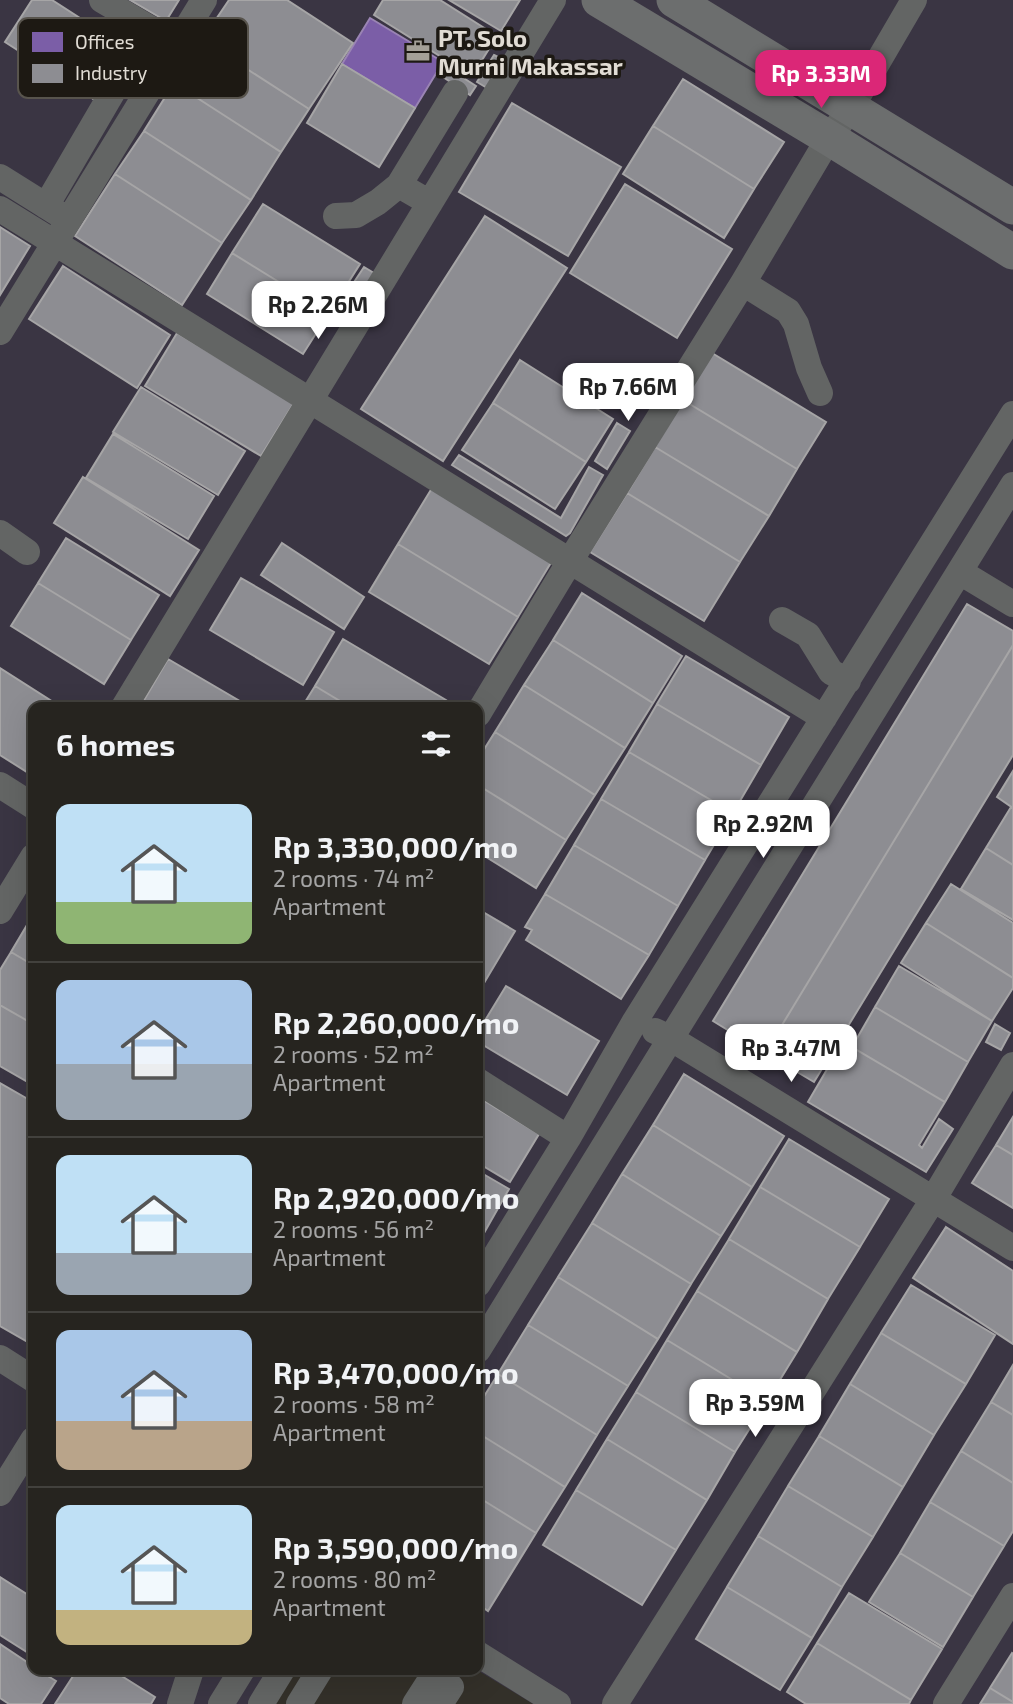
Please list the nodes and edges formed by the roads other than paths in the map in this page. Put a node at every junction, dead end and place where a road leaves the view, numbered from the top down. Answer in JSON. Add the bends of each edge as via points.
{"nodes":[{"id":1,"x":102,"y":0,"type":"edge"},
{"id":2,"x":204,"y":0,"type":"edge"},
{"id":3,"x":553,"y":0,"type":"edge"},
{"id":4,"x":599,"y":0,"type":"edge"},
{"id":5,"x":674,"y":0,"type":"edge"},
{"id":6,"x":914,"y":0,"type":"edge"},
{"id":7,"x":132,"y":18,"type":"edge"},
{"id":8,"x":193,"y":18,"type":"edge"},
{"id":9,"x":455,"y":93,"type":"dead end"},
{"id":10,"x":109,"y":98,"type":"edge"},
{"id":11,"x":144,"y":98,"type":"edge"},
{"id":12,"x":851,"y":108,"type":"junction"},
{"id":13,"x":829,"y":138,"type":"junction"},
{"id":14,"x":0,"y":177,"type":"edge"},
{"id":15,"x":399,"y":185,"type":"junction"},
{"id":16,"x":430,"y":203,"type":"junction"},
{"id":17,"x":46,"y":206,"type":"junction"},
{"id":18,"x":1013,"y":207,"type":"edge"},
{"id":19,"x":0,"y":209,"type":"edge"},
{"id":20,"x":337,"y":216,"type":"dead end"},
{"id":21,"x":69,"y":221,"type":"junction"},
{"id":22,"x":56,"y":244,"type":"junction"},
{"id":23,"x":1013,"y":252,"type":"edge"},
{"id":24,"x":743,"y":283,"type":"junction"},
{"id":25,"x":0,"y":332,"type":"edge"},
{"id":26,"x":820,"y":393,"type":"dead end"},
{"id":27,"x":308,"y":401,"type":"junction"},
{"id":28,"x":1013,"y":414,"type":"edge"},
{"id":29,"x":1013,"y":485,"type":"edge"},
{"id":30,"x":0,"y":533,"type":"edge"},
{"id":31,"x":27,"y":552,"type":"dead end"},
{"id":32,"x":570,"y":561,"type":"junction"},
{"id":33,"x":960,"y":572,"type":"junction"},
{"id":34,"x":1013,"y":604,"type":"edge"},
{"id":35,"x":782,"y":620,"type":"dead end"},
{"id":36,"x":848,"y":681,"type":"junction"},
{"id":37,"x":127,"y":702,"type":"edge"},
{"id":38,"x":483,"y":706,"type":"edge"},
{"id":39,"x":824,"y":718,"type":"junction"},
{"id":40,"x":0,"y":785,"type":"edge"},
{"id":41,"x":28,"y":803,"type":"edge"},
{"id":42,"x":28,"y":865,"type":"edge"},
{"id":43,"x":0,"y":911,"type":"edge"},
{"id":44,"x":635,"y":1021,"type":"junction"},
{"id":45,"x":670,"y":1038,"type":"junction"},
{"id":46,"x":1013,"y":1065,"type":"edge"},
{"id":47,"x":483,"y":1084,"type":"edge"},
{"id":48,"x":568,"y":1138,"type":"junction"},
{"id":49,"x":934,"y":1198,"type":"junction"},
{"id":50,"x":1013,"y":1248,"type":"edge"},
{"id":51,"x":483,"y":1276,"type":"edge"},
{"id":52,"x":483,"y":1342,"type":"edge"},
{"id":53,"x":0,"y":1358,"type":"edge"},
{"id":54,"x":28,"y":1376,"type":"edge"},
{"id":55,"x":28,"y":1444,"type":"edge"},
{"id":56,"x":8,"y":1462,"type":"edge"},
{"id":57,"x":0,"y":1493,"type":"edge"},
{"id":58,"x":1013,"y":1595,"type":"edge"},
{"id":59,"x":483,"y":1657,"type":"edge"},
{"id":60,"x":189,"y":1675,"type":"edge"},
{"id":61,"x":239,"y":1675,"type":"edge"},
{"id":62,"x":279,"y":1675,"type":"edge"},
{"id":63,"x":317,"y":1675,"type":"edge"},
{"id":64,"x":180,"y":1704,"type":"edge"},
{"id":65,"x":221,"y":1704,"type":"edge"},
{"id":66,"x":261,"y":1704,"type":"edge"},
{"id":67,"x":299,"y":1704,"type":"edge"},
{"id":68,"x":415,"y":1704,"type":"edge"},
{"id":69,"x":440,"y":1704,"type":"edge"},
{"id":70,"x":558,"y":1704,"type":"edge"},
{"id":71,"x":615,"y":1704,"type":"edge"},
{"id":72,"x":946,"y":1704,"type":"edge"}],
"edges":[{"from":1,"to":7,"type":"street"},
{"from":2,"to":8,"type":"street"},
{"from":3,"to":16,"type":"street"},
{"from":4,"to":13,"type":"main road"},
{"from":5,"to":12,"type":"main road"},
{"from":6,"to":12,"type":"street"},
{"from":9,"to":15,"type":"street"},
{"from":10,"to":17,"type":"street"},
{"from":11,"to":21,"type":"street"},
{"from":12,"to":13,"type":"street"},
{"from":12,"to":18,"type":"main road"},
{"from":13,"to":23,"type":"main road"},
{"from":13,"to":24,"type":"street"},
{"from":14,"to":17,"type":"street"},
{"from":15,"to":16,"type":"street"},
{"from":15,"to":20,"type":"street","via":[[356,215]]},
{"from":16,"to":27,"type":"street"},
{"from":17,"to":21,"type":"street"},
{"from":19,"to":22,"type":"street"},
{"from":21,"to":22,"type":"street"},
{"from":22,"to":25,"type":"street"},
{"from":22,"to":27,"type":"street"},
{"from":24,"to":26,"type":"street","via":[[788,311]]},
{"from":24,"to":32,"type":"street"},
{"from":27,"to":32,"type":"street"},
{"from":27,"to":37,"type":"street"},
{"from":28,"to":36,"type":"street"},
{"from":29,"to":33,"type":"street"},
{"from":30,"to":31,"type":"street"},
{"from":32,"to":38,"type":"street"},
{"from":32,"to":39,"type":"street"},
{"from":33,"to":34,"type":"street"},
{"from":33,"to":45,"type":"street"},
{"from":35,"to":36,"type":"street","via":[[808,635],[831,672]]},
{"from":36,"to":39,"type":"street"},
{"from":39,"to":44,"type":"street"},
{"from":40,"to":41,"type":"street"},
{"from":42,"to":43,"type":"street"},
{"from":44,"to":45,"type":"street"},
{"from":44,"to":48,"type":"street"},
{"from":45,"to":49,"type":"street"},
{"from":45,"to":52,"type":"street"},
{"from":46,"to":49,"type":"street"},
{"from":47,"to":48,"type":"street"},
{"from":48,"to":51,"type":"street"},
{"from":49,"to":50,"type":"street"},
{"from":49,"to":71,"type":"street"},
{"from":53,"to":54,"type":"street"},
{"from":55,"to":56,"type":"street"},
{"from":56,"to":57,"type":"street"},
{"from":58,"to":72,"type":"street"},
{"from":59,"to":70,"type":"street"},
{"from":60,"to":64,"type":"street"},
{"from":61,"to":65,"type":"street"},
{"from":62,"to":66,"type":"street"},
{"from":63,"to":67,"type":"street"},
{"from":68,"to":69,"type":"street","via":[[433,1676],[451,1687]]}]}
